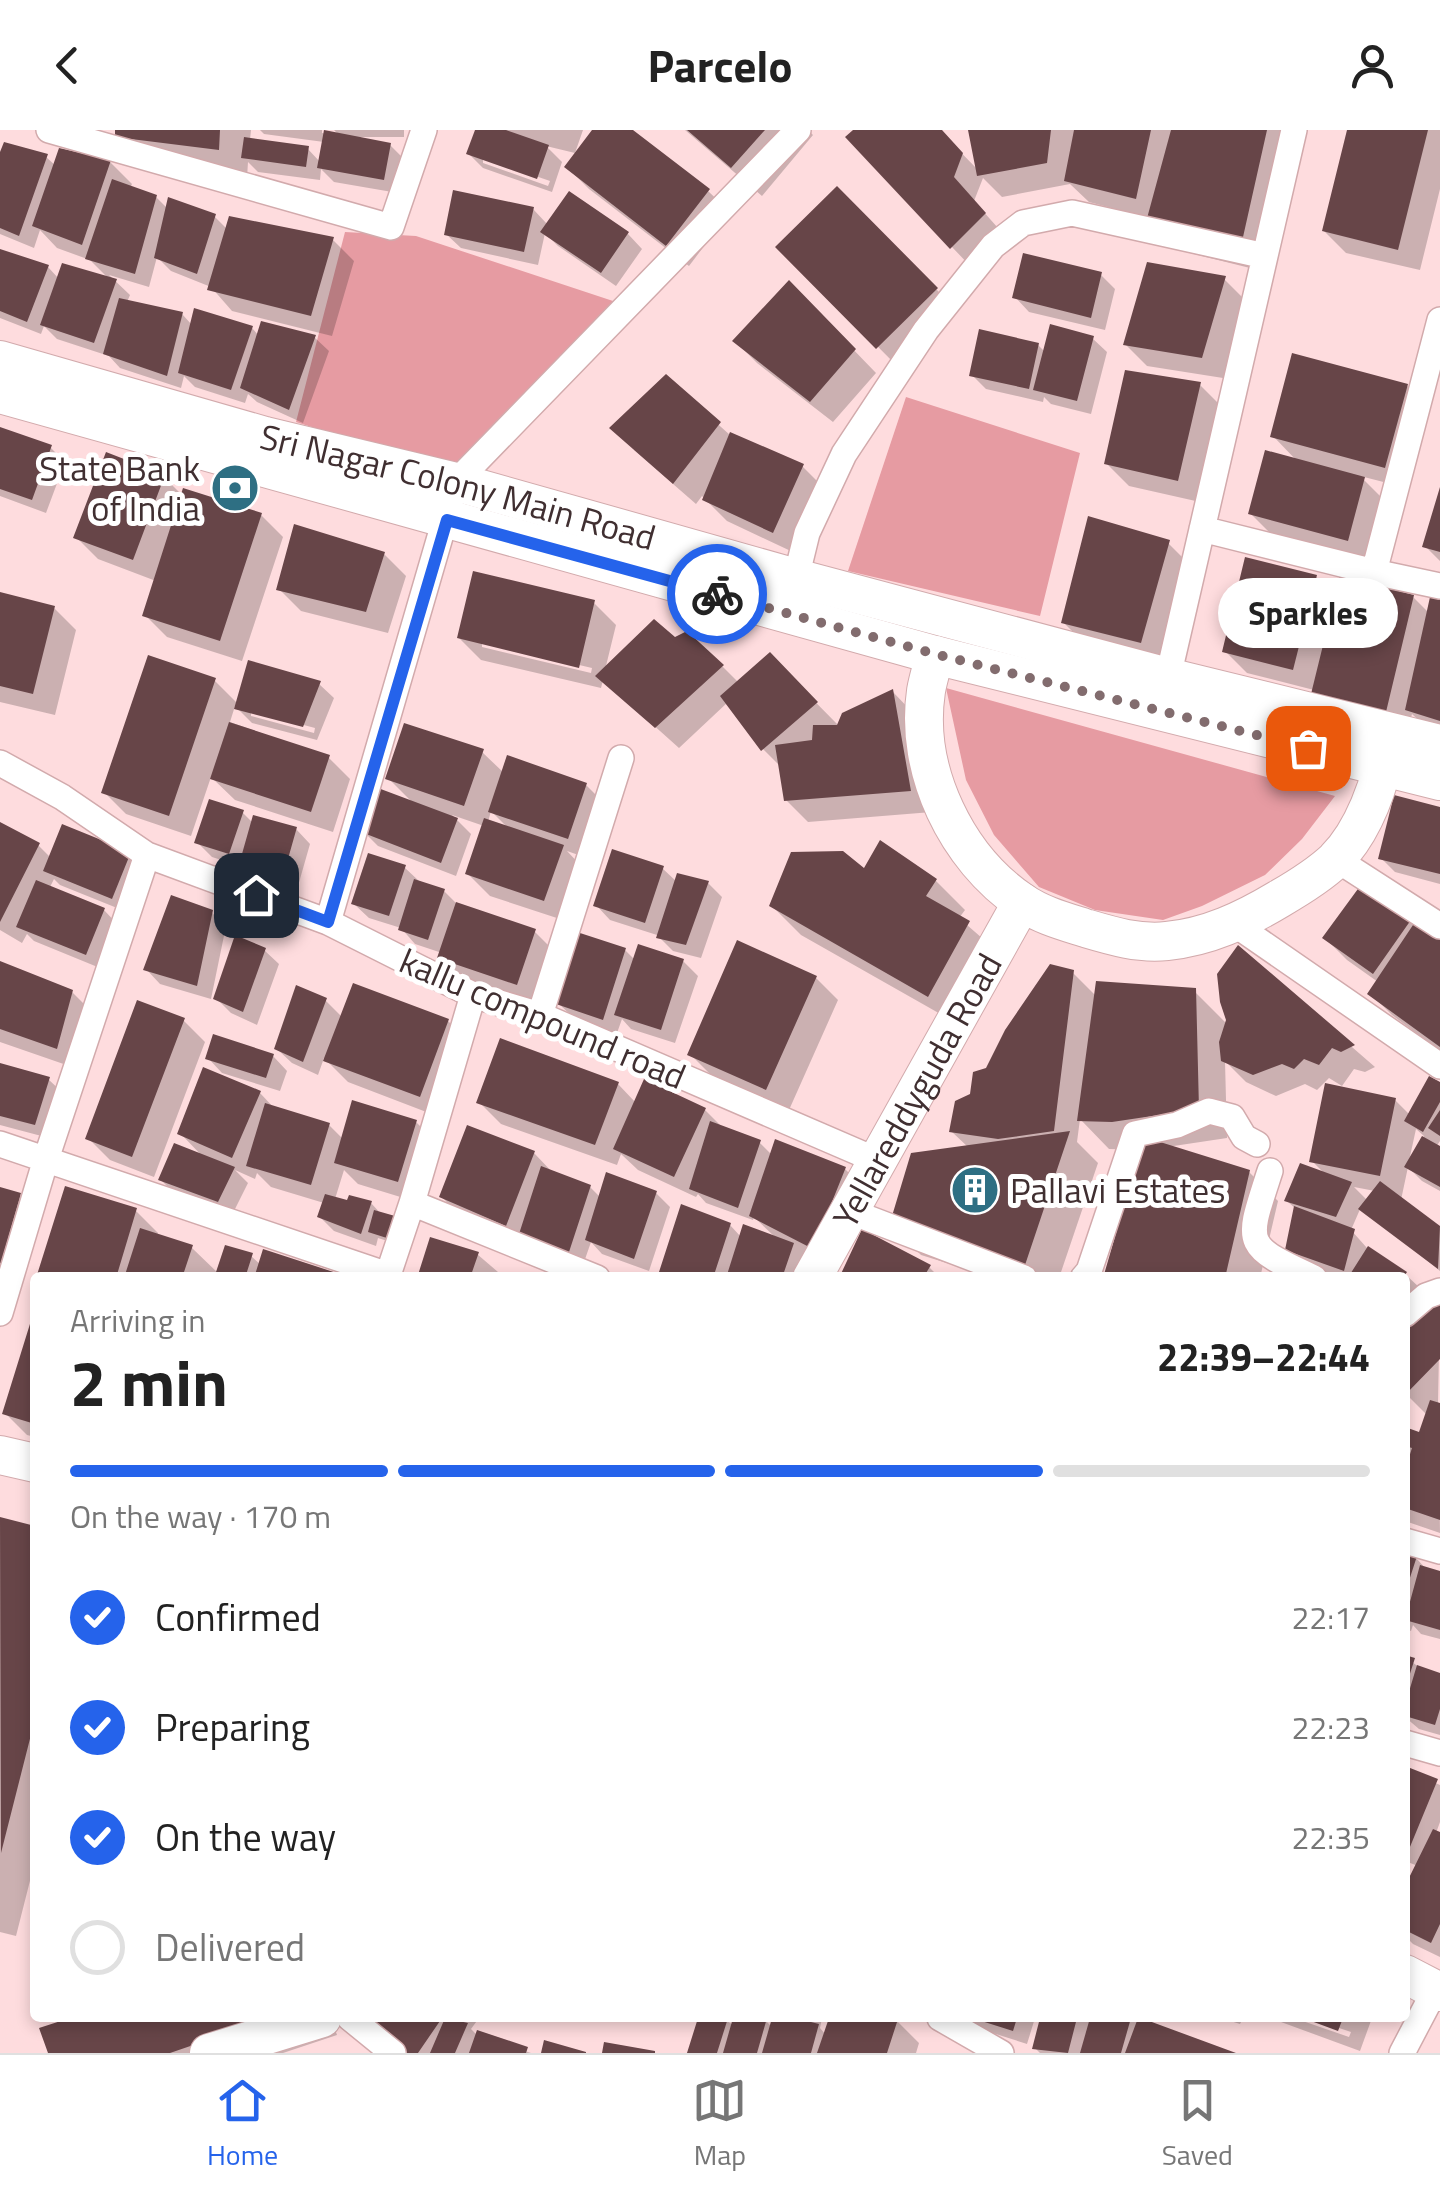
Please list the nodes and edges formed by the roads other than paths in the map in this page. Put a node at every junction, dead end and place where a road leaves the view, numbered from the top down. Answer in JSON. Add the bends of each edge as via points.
{"nodes":[{"id":1,"x":49,"y":130,"type":"edge"},
{"id":2,"x":424,"y":130,"type":"edge"},
{"id":3,"x":798,"y":130,"type":"edge"},
{"id":4,"x":1294,"y":130,"type":"edge"},
{"id":5,"x":1266,"y":256,"type":"junction"},
{"id":6,"x":1440,"y":320,"type":"edge"},
{"id":7,"x":0,"y":360,"type":"edge"},
{"id":8,"x":0,"y":394,"type":"edge"},
{"id":9,"x":456,"y":482,"type":"junction"},
{"id":10,"x":447,"y":520,"type":"junction"},
{"id":11,"x":1202,"y":529,"type":"junction"},
{"id":12,"x":1374,"y":572,"type":"junction"},
{"id":13,"x":796,"y":578,"type":"junction"},
{"id":14,"x":1440,"y":586,"type":"edge"},
{"id":15,"x":935,"y":654,"type":"junction"},
{"id":16,"x":1168,"y":677,"type":"junction"},
{"id":17,"x":1440,"y":744,"type":"edge"},
{"id":18,"x":1387,"y":749,"type":"junction"},
{"id":19,"x":621,"y":758,"type":"dead end"},
{"id":20,"x":0,"y":763,"type":"edge"},
{"id":21,"x":1440,"y":781,"type":"edge"},
{"id":22,"x":147,"y":855,"type":"junction"},
{"id":23,"x":1336,"y":859,"type":"junction"},
{"id":24,"x":1022,"y":902,"type":"junction"},
{"id":25,"x":328,"y":922,"type":"junction"},
{"id":26,"x":1236,"y":925,"type":"junction"},
{"id":27,"x":1440,"y":926,"type":"edge"},
{"id":28,"x":473,"y":995,"type":"junction"},
{"id":29,"x":540,"y":1015,"type":"junction"},
{"id":30,"x":1440,"y":1066,"type":"edge"},
{"id":31,"x":0,"y":1144,"type":"edge"},
{"id":32,"x":1257,"y":1144,"type":"dead end"},
{"id":33,"x":46,"y":1159,"type":"junction"},
{"id":34,"x":876,"y":1160,"type":"junction"},
{"id":35,"x":1270,"y":1171,"type":"dead end"},
{"id":36,"x":412,"y":1203,"type":"junction"},
{"id":37,"x":849,"y":1211,"type":"junction"},
{"id":38,"x":376,"y":1272,"type":"edge"},
{"id":39,"x":389,"y":1272,"type":"edge"},
{"id":40,"x":582,"y":1272,"type":"edge"},
{"id":41,"x":815,"y":1272,"type":"edge"},
{"id":42,"x":1008,"y":1272,"type":"edge"},
{"id":43,"x":1088,"y":1272,"type":"edge"},
{"id":44,"x":1301,"y":1272,"type":"edge"},
{"id":45,"x":1440,"y":1291,"type":"edge"},
{"id":46,"x":1410,"y":1310,"type":"edge"},
{"id":47,"x":0,"y":1314,"type":"edge"},
{"id":48,"x":0,"y":1454,"type":"edge"},
{"id":49,"x":30,"y":1462,"type":"edge"},
{"id":50,"x":1410,"y":1542,"type":"edge"},
{"id":51,"x":1440,"y":1551,"type":"edge"},
{"id":52,"x":1410,"y":1744,"type":"edge"},
{"id":53,"x":1440,"y":1754,"type":"edge"},
{"id":54,"x":1427,"y":1986,"type":"edge"},
{"id":55,"x":314,"y":2022,"type":"edge"},
{"id":56,"x":355,"y":2022,"type":"edge"},
{"id":57,"x":947,"y":2022,"type":"edge"},
{"id":58,"x":274,"y":2042,"type":"edge"},
{"id":59,"x":209,"y":2053,"type":"edge"},
{"id":60,"x":392,"y":2053,"type":"edge"},
{"id":61,"x":1001,"y":2053,"type":"edge"},
{"id":62,"x":1402,"y":2053,"type":"edge"}],
"edges":[{"from":1,"to":2,"type":"street","via":[[391,227]]},
{"from":3,"to":9,"type":"street"},
{"from":4,"to":5,"type":"street"},
{"from":5,"to":11,"type":"street"},
{"from":5,"to":13,"type":"street","via":[[1072,214],[1023,222],[993,246],[926,330],[844,454],[807,532]]},
{"from":6,"to":12,"type":"street"},
{"from":7,"to":9,"type":"main road","name":"Sri Nagar Colony Main Road","via":[[264,436]]},
{"from":8,"to":10,"type":"main road","name":"Sri Nagar Colony Main Road"},
{"from":9,"to":10,"type":"street"},
{"from":9,"to":13,"type":"main road","name":"Sri Nagar Colony Main Road"},
{"from":10,"to":15,"type":"main road","name":"Sri Nagar Colony Main Road"},
{"from":10,"to":25,"type":"street"},
{"from":11,"to":12,"type":"street"},
{"from":11,"to":16,"type":"street"},
{"from":12,"to":14,"type":"street"},
{"from":13,"to":16,"type":"main road","name":"Sri Nagar Colony Main Road"},
{"from":15,"to":18,"type":"main road","name":"Sri Nagar Colony Main Road"},
{"from":15,"to":24,"type":"main road","via":[[924,732],[938,799],[978,864]]},
{"from":16,"to":18,"type":"main road","name":"Sri Nagar Colony Main Road"},
{"from":17,"to":18,"type":"main road","name":"Sri Nagar Colony Main Road"},
{"from":18,"to":21,"type":"main road","name":"Sri Nagar Colony Main Road"},
{"from":18,"to":23,"type":"main road","via":[[1364,817]]},
{"from":19,"to":29,"type":"street"},
{"from":20,"to":22,"type":"street","name":"kallu compound road"},
{"from":22,"to":25,"type":"street","name":"kallu compound road"},
{"from":22,"to":33,"type":"street"},
{"from":23,"to":26,"type":"main road"},
{"from":23,"to":27,"type":"street"},
{"from":24,"to":26,"type":"main road","via":[[1123,940],[1167,941]]},
{"from":24,"to":34,"type":"main road","name":"Yellareddyguda Road"},
{"from":25,"to":28,"type":"street","name":"kallu compound road"},
{"from":26,"to":30,"type":"street"},
{"from":28,"to":29,"type":"street","name":"kallu compound road"},
{"from":28,"to":36,"type":"street"},
{"from":29,"to":34,"type":"street","name":"kallu compound road"},
{"from":31,"to":33,"type":"street"},
{"from":32,"to":43,"type":"street","via":[[1232,1117],[1208,1111],[1135,1134]]},
{"from":33,"to":38,"type":"street"},
{"from":33,"to":47,"type":"street"},
{"from":34,"to":37,"type":"main road","name":"Yellareddyguda Road"},
{"from":35,"to":44,"type":"street","via":[[1252,1226],[1254,1240],[1264,1255]]},
{"from":36,"to":39,"type":"street"},
{"from":36,"to":40,"type":"street"},
{"from":37,"to":41,"type":"main road","name":"Yellareddyguda Road"},
{"from":37,"to":42,"type":"street"},
{"from":45,"to":46,"type":"street"},
{"from":48,"to":49,"type":"main road"},
{"from":50,"to":51,"type":"street"},
{"from":52,"to":53,"type":"street"},
{"from":54,"to":62,"type":"street"},
{"from":55,"to":58,"type":"main road"},
{"from":56,"to":60,"type":"street"},
{"from":57,"to":61,"type":"street"},
{"from":58,"to":59,"type":"main road"}]}
